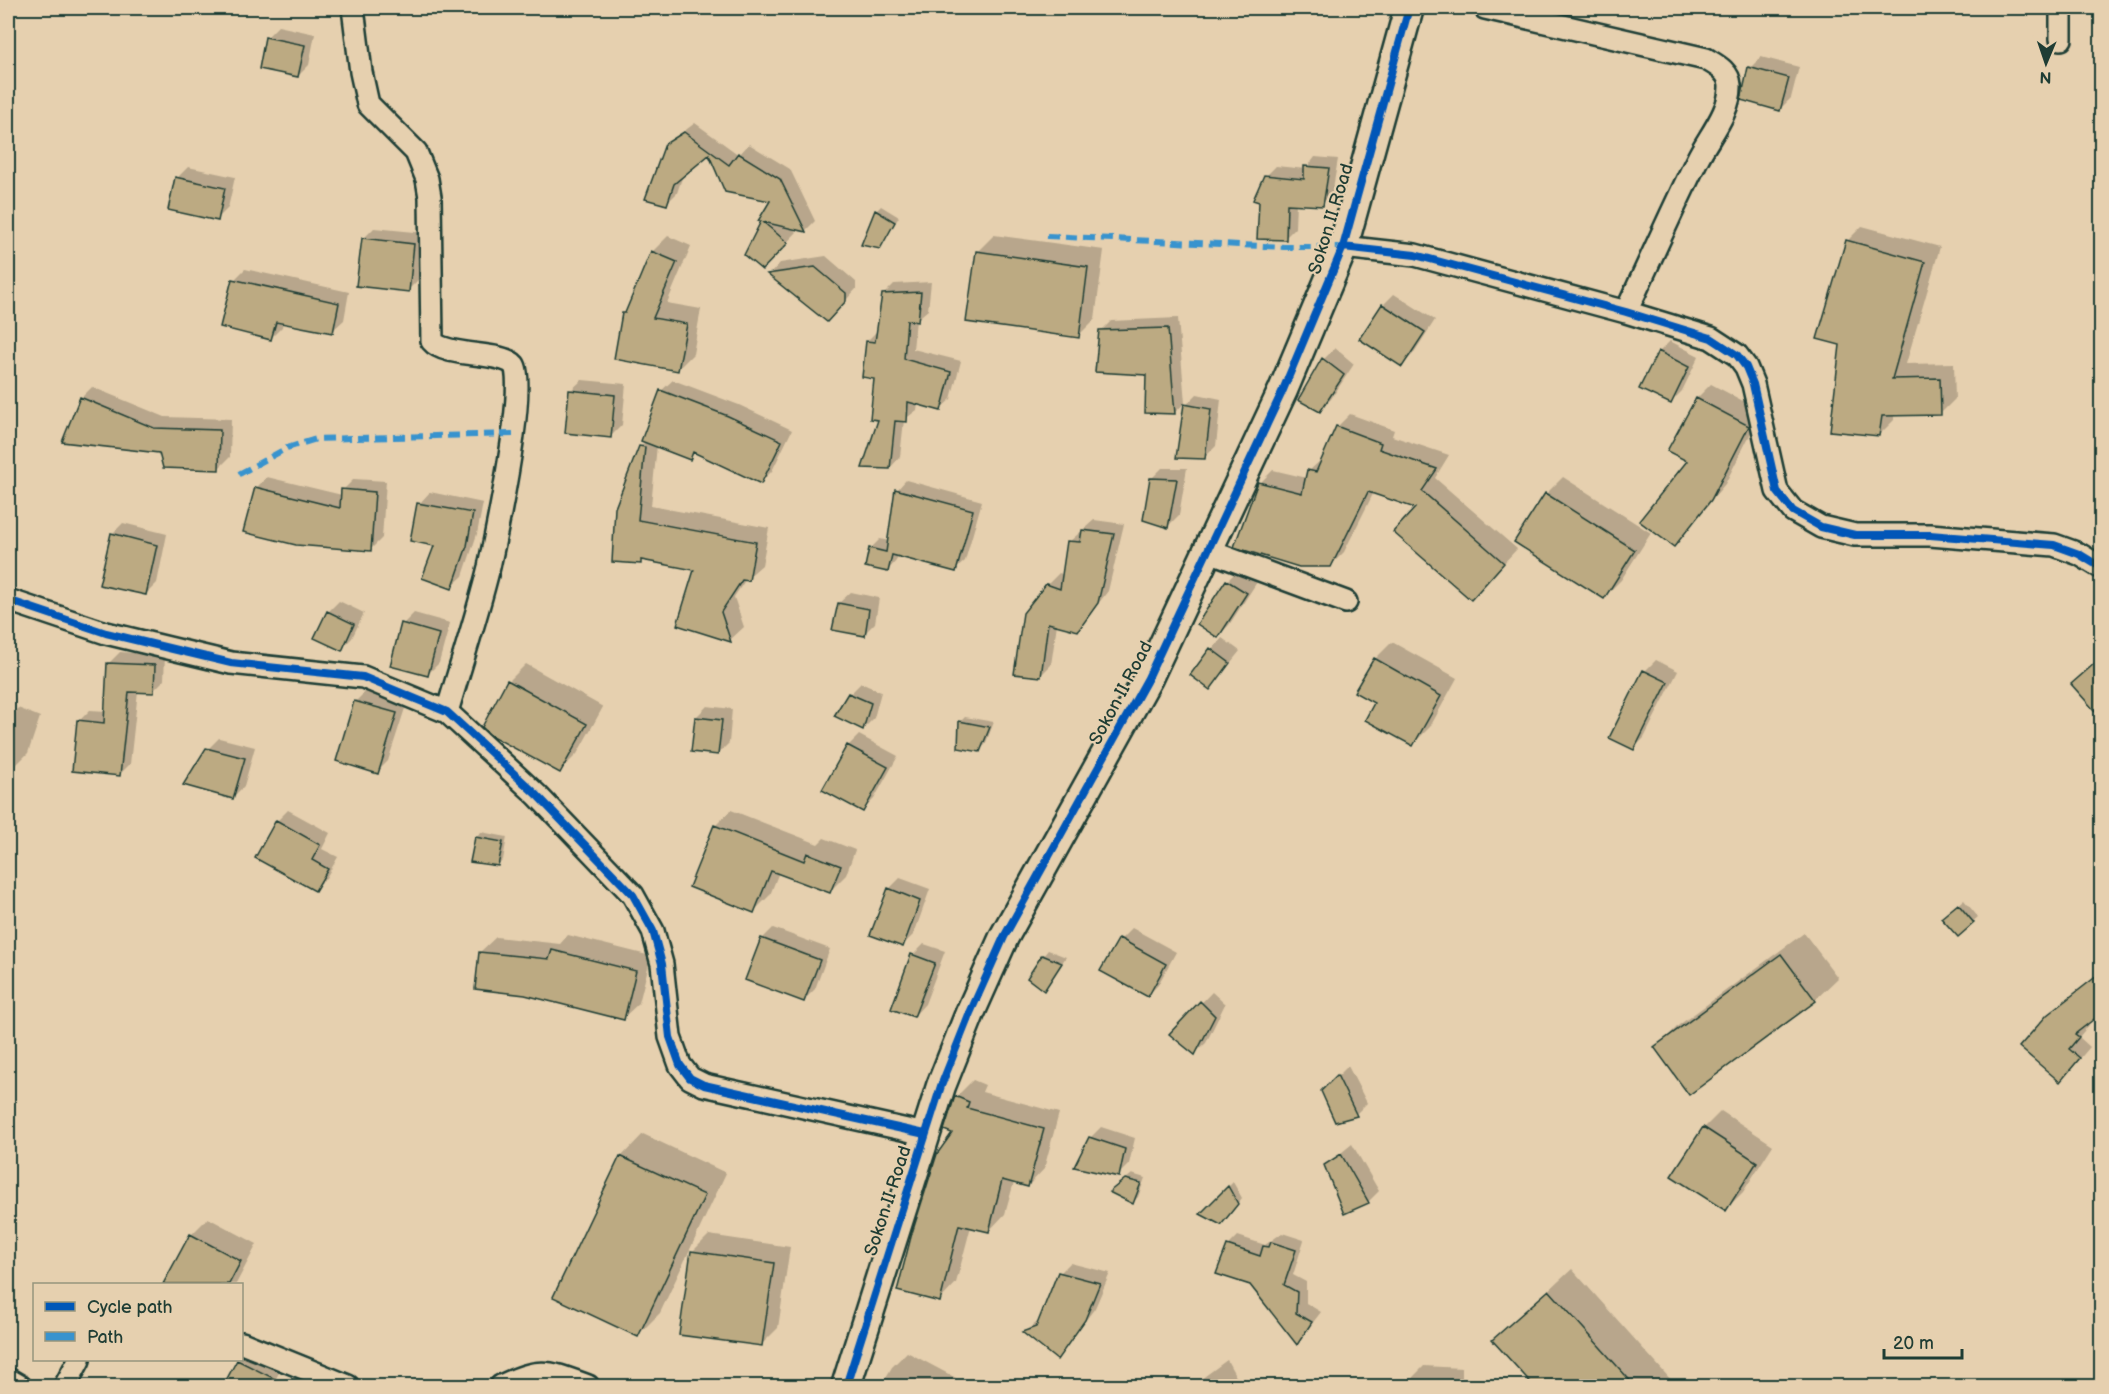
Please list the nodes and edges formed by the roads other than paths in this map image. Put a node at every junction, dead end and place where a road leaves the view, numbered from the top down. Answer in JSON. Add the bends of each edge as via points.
{"nodes":[{"id":1,"x":353,"y":8,"type":"edge"},
{"id":2,"x":1409,"y":8,"type":"edge"},
{"id":3,"x":1485,"y":8,"type":"edge"},
{"id":4,"x":2061,"y":8,"type":"edge"},
{"id":5,"x":2061,"y":39,"type":"dead end"},
{"id":6,"x":1343,"y":247,"type":"junction"},
{"id":7,"x":1626,"y":312,"type":"junction"},
{"id":8,"x":1209,"y":551,"type":"junction"},
{"id":9,"x":2102,"y":568,"type":"edge"},
{"id":10,"x":8,"y":600,"type":"edge"},
{"id":11,"x":1346,"y":602,"type":"dead end"},
{"id":12,"x":447,"y":712,"type":"junction"},
{"id":13,"x":925,"y":1134,"type":"junction"},
{"id":14,"x":243,"y":1343,"type":"edge"},
{"id":15,"x":78,"y":1361,"type":"edge"},
{"id":16,"x":8,"y":1379,"type":"edge"},
{"id":17,"x":20,"y":1386,"type":"edge"},
{"id":18,"x":65,"y":1386,"type":"edge"},
{"id":19,"x":348,"y":1386,"type":"edge"},
{"id":20,"x":501,"y":1386,"type":"edge"},
{"id":21,"x":588,"y":1386,"type":"edge"},
{"id":22,"x":846,"y":1386,"type":"edge"}],
"edges":[{"from":1,"to":12,"type":"street","via":[[368,104],[416,152],[427,179],[432,341],[443,348],[508,361],[516,370],[518,383],[514,434],[488,568]]},
{"from":2,"to":6,"type":"street","name":"Sokon II Road"},
{"from":3,"to":7,"type":"street","via":[[1706,59],[1724,70],[1730,83],[1729,97],[1719,122],[1698,158]]},
{"from":4,"to":5,"type":"street"},
{"from":6,"to":7,"type":"street","via":[[1414,255]]},
{"from":6,"to":8,"type":"street","name":"Sokon II Road"},
{"from":7,"to":9,"type":"street","via":[[1711,338],[1737,355],[1753,384],[1777,491],[1793,511],[1821,527],[1855,535],[1930,535],[2054,545]]},
{"from":8,"to":11,"type":"street"},
{"from":8,"to":13,"type":"street","name":"Sokon II Road","via":[[1148,678],[1004,937],[970,1013]]},
{"from":10,"to":12,"type":"street","via":[[106,633],[231,663],[363,677]]},
{"from":12,"to":13,"type":"street","via":[[537,795],[633,895],[653,931],[662,964],[670,1037],[680,1065],[690,1078],[704,1085]]},
{"from":13,"to":22,"type":"street","name":"Sokon II Road"},
{"from":14,"to":19,"type":"street"},
{"from":15,"to":18,"type":"street"},
{"from":16,"to":17,"type":"street"},
{"from":20,"to":21,"type":"street","via":[[540,1372]]}]}
